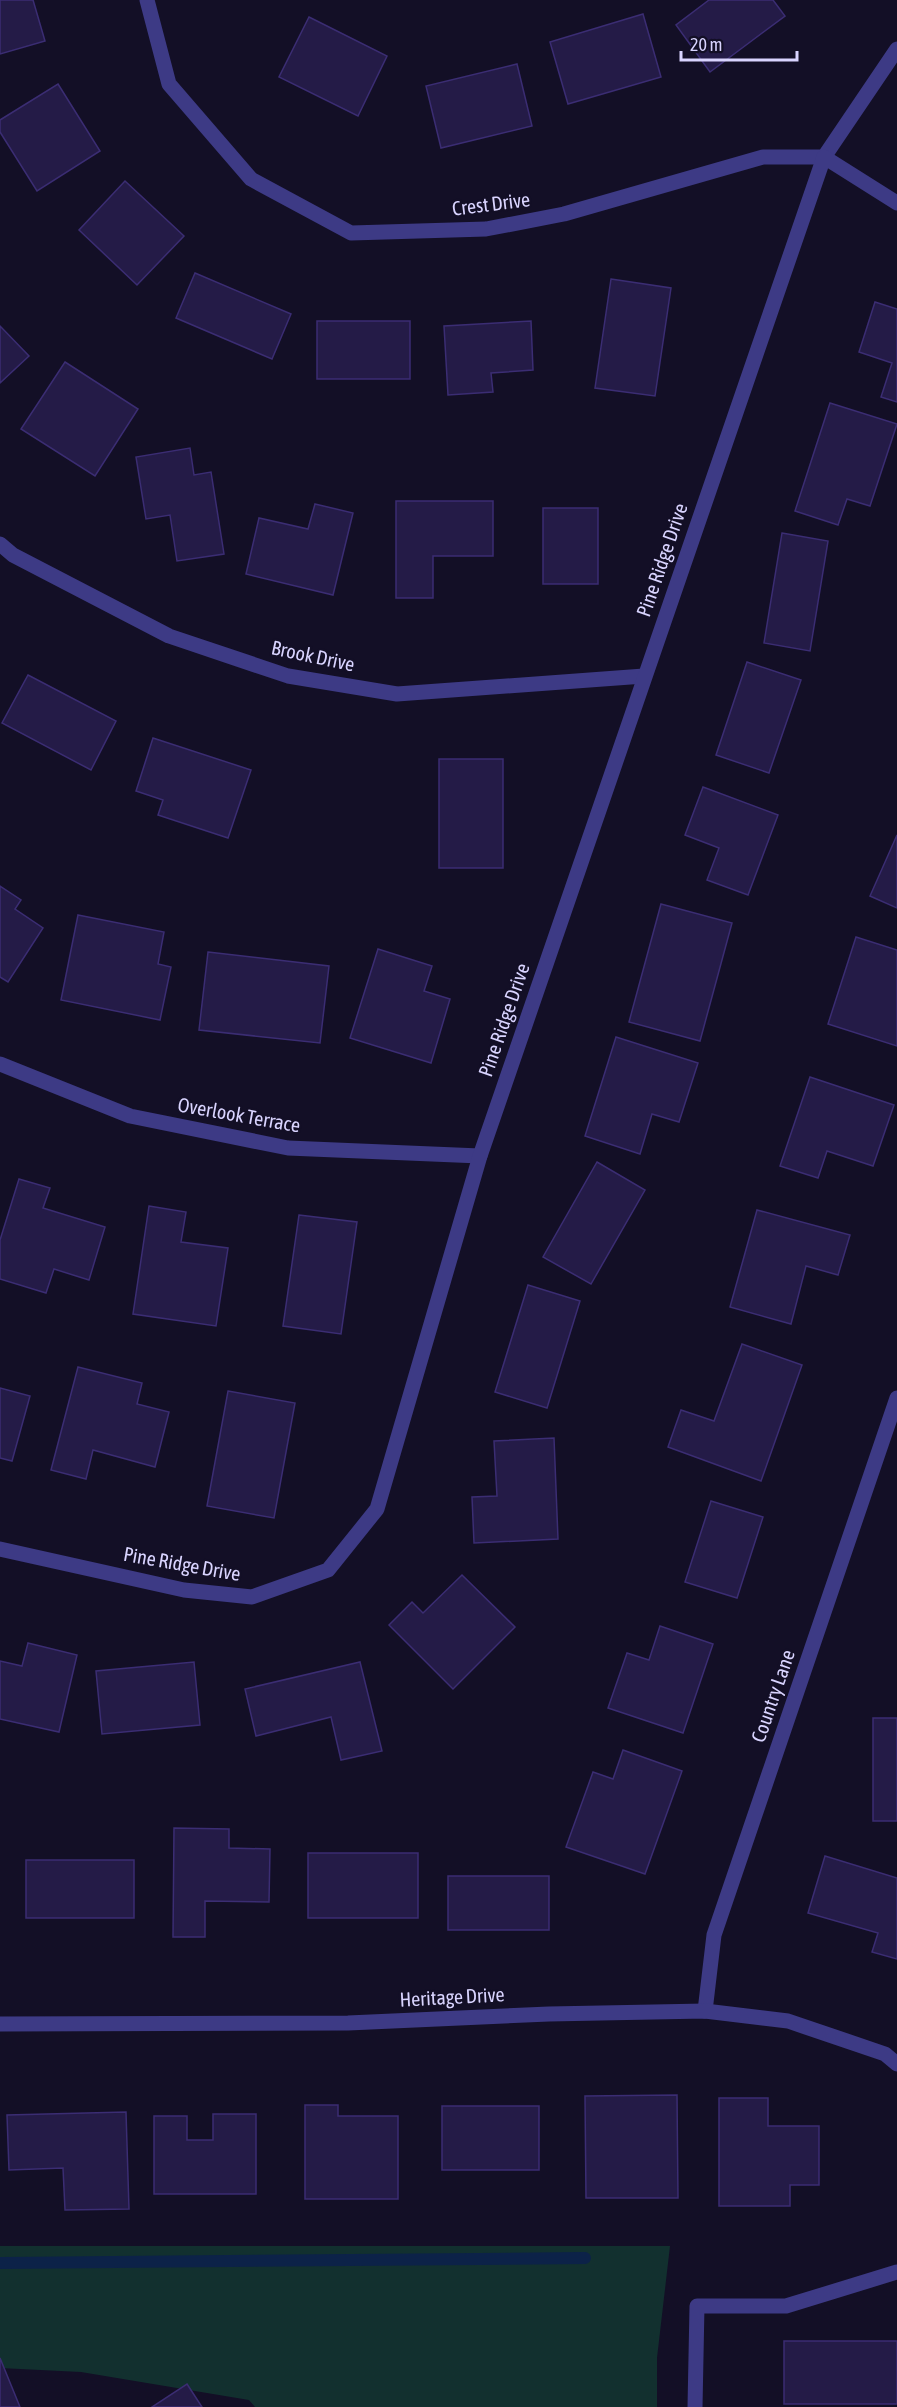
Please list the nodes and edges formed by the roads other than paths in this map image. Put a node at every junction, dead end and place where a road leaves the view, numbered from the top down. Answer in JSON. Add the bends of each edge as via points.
{"nodes":[{"id":1,"x":147,"y":0,"type":"edge"},
{"id":2,"x":897,"y":49,"type":"edge"},
{"id":3,"x":825,"y":157,"type":"junction"},
{"id":4,"x":897,"y":203,"type":"edge"},
{"id":5,"x":0,"y":544,"type":"edge"},
{"id":6,"x":644,"y":676,"type":"junction"},
{"id":7,"x":0,"y":1065,"type":"edge"},
{"id":8,"x":480,"y":1156,"type":"junction"},
{"id":9,"x":897,"y":1398,"type":"edge"},
{"id":10,"x":0,"y":1549,"type":"edge"},
{"id":11,"x":705,"y":2011,"type":"junction"},
{"id":12,"x":0,"y":2024,"type":"edge"},
{"id":13,"x":897,"y":2064,"type":"edge"},
{"id":14,"x":897,"y":2272,"type":"edge"},
{"id":15,"x":695,"y":2407,"type":"edge"}],
"edges":[{"from":1,"to":3,"type":"street","name":"Crest Drive","via":[[169,84],[243,171],[351,233],[486,229],[564,214],[763,157]]},
{"from":2,"to":3,"type":"street"},
{"from":3,"to":4,"type":"street"},
{"from":3,"to":6,"type":"street","name":"Pine Ridge Drive"},
{"from":5,"to":6,"type":"street","name":"Brook Drive","via":[[13,555],[169,636],[288,676],[397,694]]},
{"from":6,"to":8,"type":"street","name":"Pine Ridge Drive"},
{"from":7,"to":8,"type":"street","name":"Overlook Terrace","via":[[130,1116],[288,1148]]},
{"from":8,"to":10,"type":"street","name":"Pine Ridge Drive","via":[[377,1509],[328,1570],[252,1597],[184,1590]]},
{"from":9,"to":11,"type":"street","name":"Country Lane","via":[[714,1935]]},
{"from":11,"to":12,"type":"street","name":"Heritage Drive","via":[[348,2023]]},
{"from":11,"to":13,"type":"street","name":"Heritage Drive","via":[[788,2021],[885,2054]]},
{"from":14,"to":15,"type":"street","via":[[786,2306],[697,2306]]}]}
